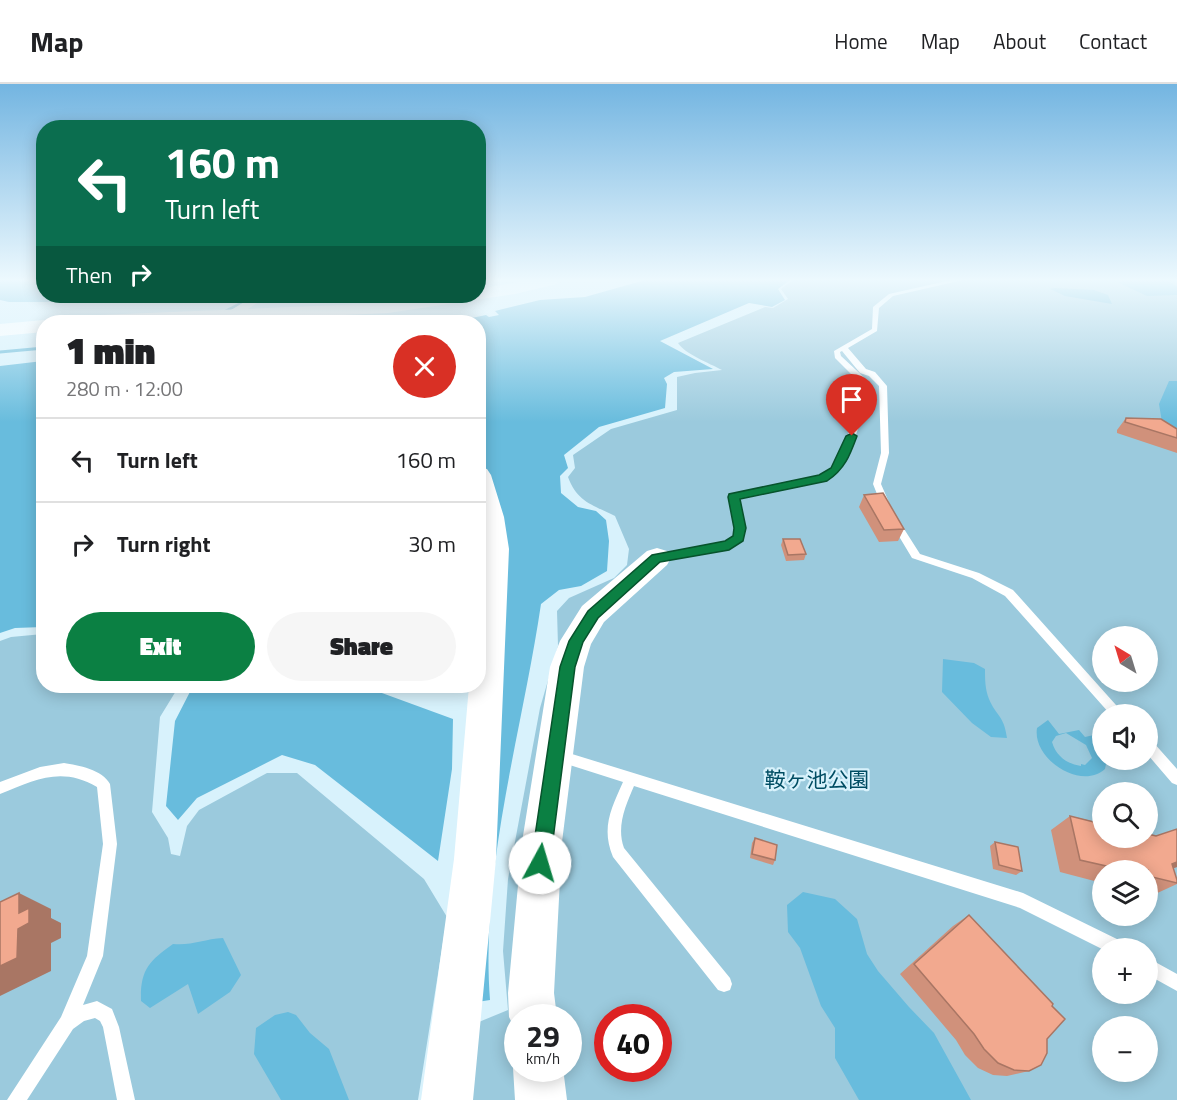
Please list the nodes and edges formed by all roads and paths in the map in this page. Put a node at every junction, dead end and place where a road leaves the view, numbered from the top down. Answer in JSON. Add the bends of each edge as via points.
{"nodes":[{"id":1,"x":28,"y":327,"type":"edge"},
{"id":2,"x":875,"y":327,"type":"edge"},
{"id":3,"x":0,"y":330,"type":"edge"},
{"id":4,"x":843,"y":347,"type":"junction"},
{"id":5,"x":486,"y":501,"type":"edge"},
{"id":6,"x":657,"y":558,"type":"joint"},
{"id":7,"x":486,"y":689,"type":"edge"},
{"id":8,"x":486,"y":693,"type":"edge"},
{"id":9,"x":1109,"y":704,"type":"edge"},
{"id":10,"x":556,"y":755,"type":"junction"},
{"id":11,"x":1158,"y":757,"type":"edge"},
{"id":12,"x":631,"y":778,"type":"junction"},
{"id":13,"x":1177,"y":779,"type":"edge"},
{"id":14,"x":0,"y":788,"type":"edge"},
{"id":15,"x":1096,"y":938,"type":"edge"},
{"id":16,"x":1158,"y":972,"type":"edge"},
{"id":17,"x":1177,"y":983,"type":"edge"},
{"id":18,"x":724,"y":984,"type":"dead end"},
{"id":19,"x":532,"y":1004,"type":"edge"},
{"id":20,"x":67,"y":1023,"type":"junction"},
{"id":21,"x":539,"y":1082,"type":"edge"},
{"id":22,"x":16,"y":1100,"type":"edge"},
{"id":23,"x":126,"y":1100,"type":"edge"},
{"id":24,"x":447,"y":1100,"type":"edge"},
{"id":25,"x":541,"y":1100,"type":"edge"}],
"edges":[{"from":1,"to":3,"type":"street"},
{"from":2,"to":4,"type":"lane","via":[[868,336]]},
{"from":4,"to":6,"type":"lane","via":[[837,351],[837,357],[866,384],[867,393],[836,470],[815,480],[734,497],[739,538],[729,545]]},
{"from":4,"to":9,"type":"lane","via":[[863,371],[883,386],[885,453],[877,484],[886,507],[916,556],[971,574],[1009,593]]},
{"from":5,"to":7,"type":"street","via":[[495,549]]},
{"from":6,"to":10,"type":"street","via":[[593,614],[576,641],[567,667]]},
{"from":8,"to":24,"type":"street","via":[[475,860]]},
{"from":10,"to":12,"type":"lane"},
{"from":10,"to":19,"type":"street","via":[[542,842]]},
{"from":11,"to":13,"type":"lane"},
{"from":12,"to":15,"type":"lane","via":[[1023,901]]},
{"from":12,"to":18,"type":"lane","via":[[612,827],[613,841]]},
{"from":14,"to":20,"type":"lane","via":[[44,772],[66,769],[81,770],[103,784],[110,844],[95,956]]},
{"from":16,"to":17,"type":"lane"},
{"from":20,"to":22,"type":"lane"},
{"from":20,"to":23,"type":"lane","via":[[97,1009],[106,1015]]},
{"from":21,"to":25,"type":"street"}]}
